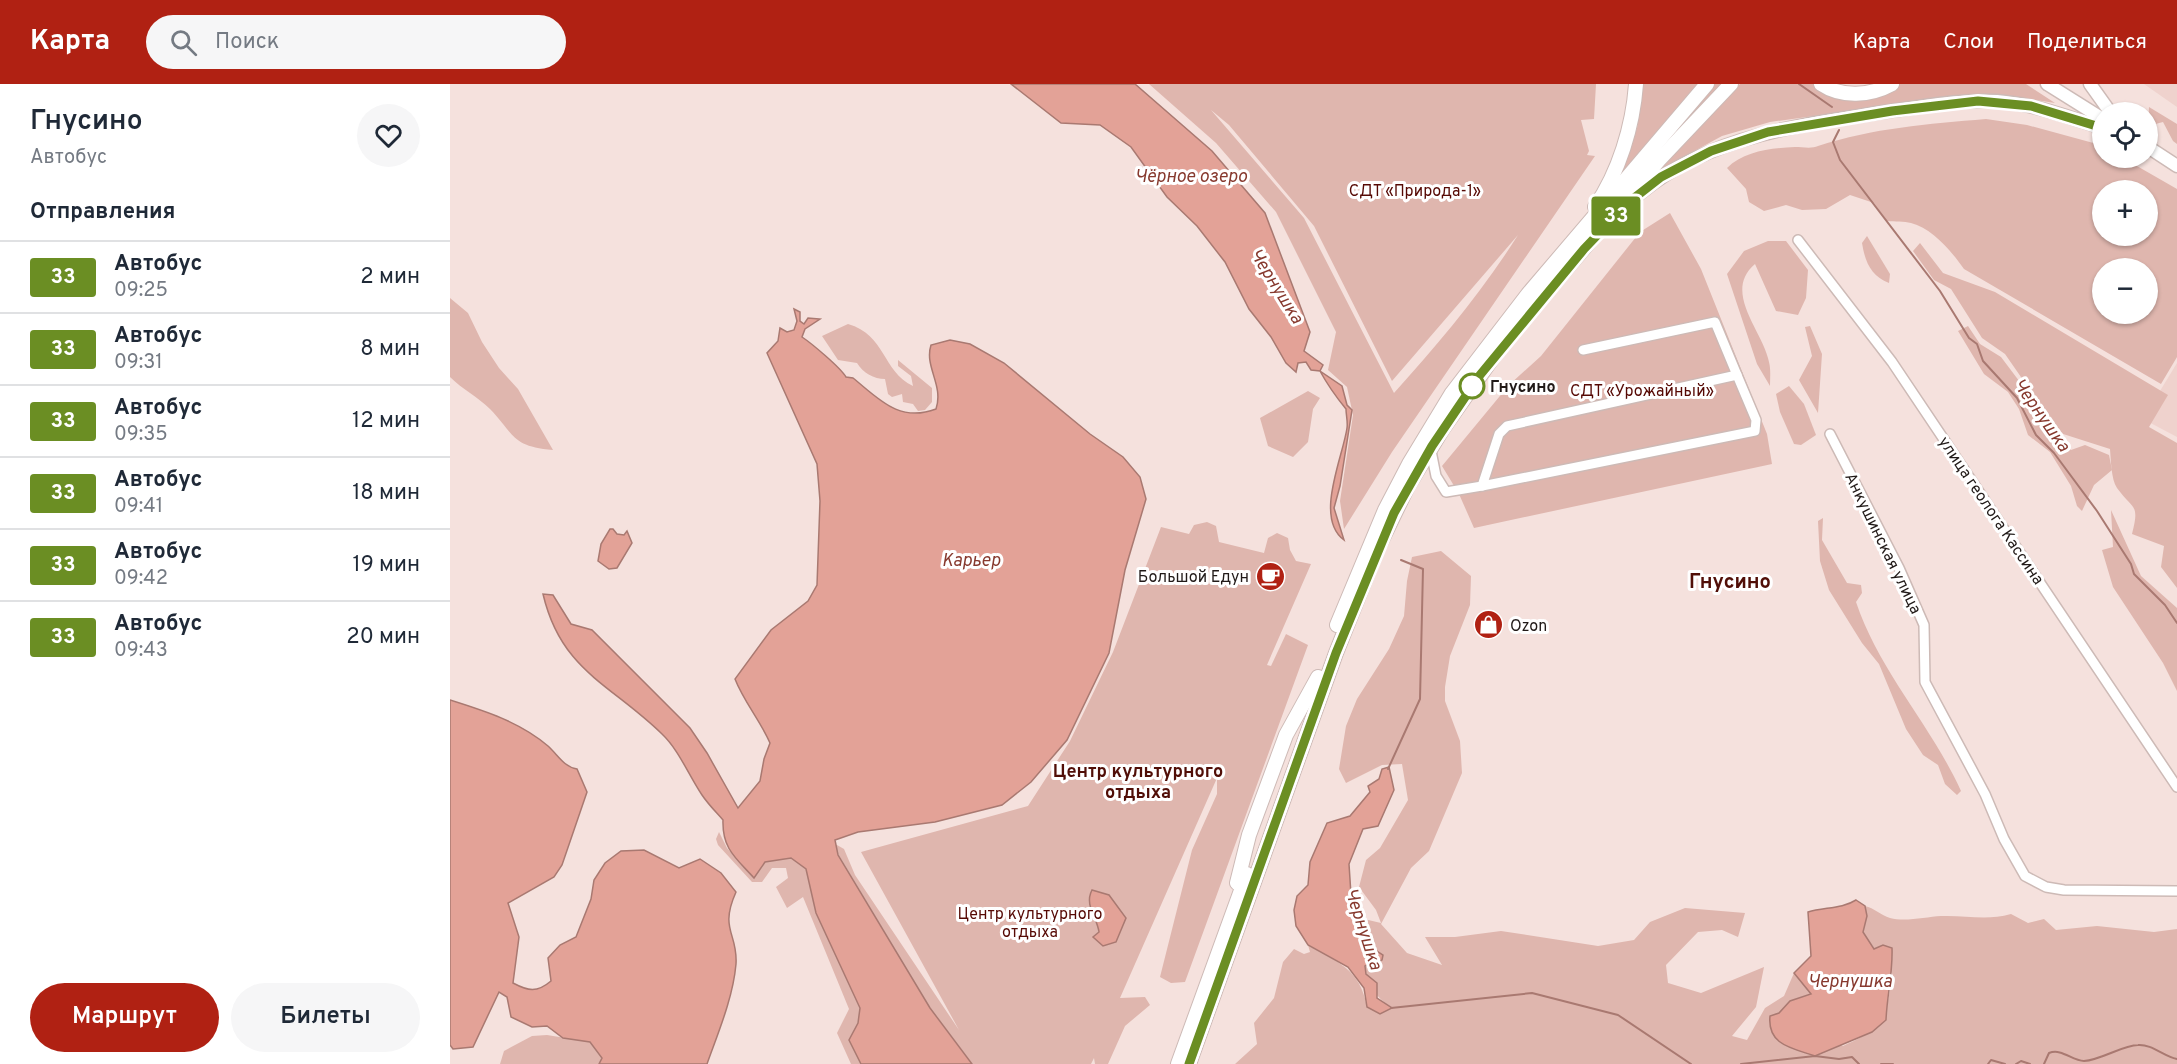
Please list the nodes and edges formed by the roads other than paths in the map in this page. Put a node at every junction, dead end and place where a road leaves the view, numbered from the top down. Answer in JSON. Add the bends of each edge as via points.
{"nodes":[{"id":1,"x":1636,"y":84,"type":"edge"},
{"id":2,"x":1707,"y":84,"type":"edge"},
{"id":3,"x":1731,"y":84,"type":"edge"},
{"id":4,"x":1821,"y":84,"type":"edge"},
{"id":5,"x":1892,"y":84,"type":"edge"},
{"id":6,"x":2047,"y":84,"type":"edge"},
{"id":7,"x":2090,"y":84,"type":"edge"},
{"id":8,"x":2103,"y":102,"type":"edge"},
{"id":9,"x":2092,"y":111,"type":"edge"},
{"id":10,"x":2092,"y":125,"type":"edge"},
{"id":11,"x":2158,"y":154,"type":"edge"},
{"id":12,"x":2177,"y":166,"type":"edge"},
{"id":13,"x":1798,"y":240,"type":"dead end"},
{"id":14,"x":1578,"y":245,"type":"junction"},
{"id":15,"x":1583,"y":350,"type":"dead end"},
{"id":16,"x":1737,"y":375,"type":"junction"},
{"id":17,"x":1830,"y":434,"type":"dead end"},
{"id":18,"x":1432,"y":446,"type":"junction"},
{"id":19,"x":1482,"y":486,"type":"junction"},
{"id":20,"x":2177,"y":787,"type":"edge"},
{"id":21,"x":2177,"y":891,"type":"edge"},
{"id":22,"x":1178,"y":1064,"type":"edge"},
{"id":23,"x":1189,"y":1064,"type":"edge"}],
"edges":[{"from":1,"to":14,"type":"highway","via":[[1629,127],[1615,169]]},
{"from":2,"to":14,"type":"highway"},
{"from":3,"to":14,"type":"highway"},
{"from":4,"to":5,"type":"highway","via":[[1854,94]]},
{"from":6,"to":9,"type":"main road"},
{"from":7,"to":8,"type":"main road"},
{"from":10,"to":14,"type":"main road","via":[[2031,106],[1978,101],[1768,132],[1711,151],[1661,177]]},
{"from":11,"to":12,"type":"main road"},
{"from":13,"to":20,"type":"street","name":"улица геолога Кассина","via":[[1892,362]]},
{"from":14,"to":18,"type":"highway"},
{"from":14,"to":22,"type":"highway","via":[[1470,367],[1409,464],[1368,546]]},
{"from":15,"to":16,"type":"street","via":[[1715,322]]},
{"from":16,"to":19,"type":"street","via":[[1507,426],[1499,434]]},
{"from":16,"to":19,"type":"street","via":[[1756,420],[1755,431]]},
{"from":17,"to":21,"type":"street","name":"Анкушинская улица","via":[[1924,625],[1925,682],[2020,867],[2032,882],[2046,887],[2087,892]]},
{"from":18,"to":19,"type":"street","via":[[1432,464],[1446,492]]},
{"from":18,"to":23,"type":"highway","via":[[1394,513],[1356,602]]}]}
